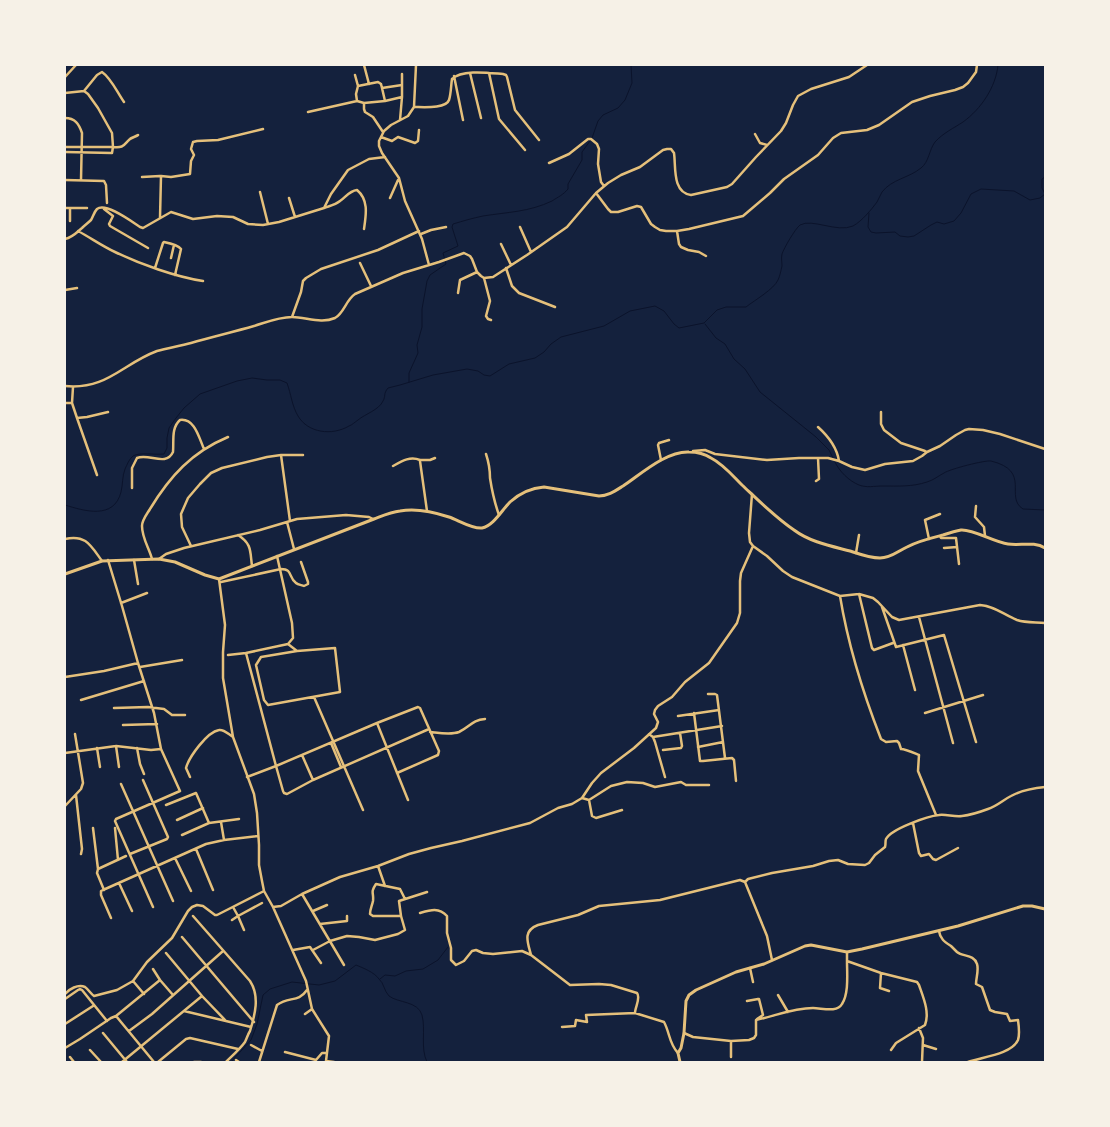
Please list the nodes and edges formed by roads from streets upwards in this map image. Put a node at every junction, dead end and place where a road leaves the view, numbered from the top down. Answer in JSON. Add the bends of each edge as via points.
{"nodes":[{"id":1,"x":76,"y":65,"type":"edge"},
{"id":2,"x":364,"y":65,"type":"edge"},
{"id":3,"x":416,"y":65,"type":"edge"},
{"id":4,"x":867,"y":65,"type":"edge"},
{"id":5,"x":977,"y":65,"type":"edge"},
{"id":6,"x":470,"y":73,"type":"junction"},
{"id":7,"x":489,"y":73,"type":"junction"},
{"id":8,"x":402,"y":74,"type":"dead end"},
{"id":9,"x":355,"y":75,"type":"dead end"},
{"id":10,"x":454,"y":76,"type":"junction"},
{"id":11,"x":65,"y":77,"type":"edge"},
{"id":12,"x":369,"y":84,"type":"junction"},
{"id":13,"x":402,"y":85,"type":"junction"},
{"id":14,"x":358,"y":86,"type":"junction"},
{"id":15,"x":382,"y":88,"type":"junction"},
{"id":16,"x":84,"y":91,"type":"junction"},
{"id":17,"x":65,"y":93,"type":"edge"},
{"id":18,"x":402,"y":97,"type":"junction"},
{"id":19,"x":357,"y":101,"type":"junction"},
{"id":20,"x":385,"y":101,"type":"junction"},
{"id":21,"x":124,"y":102,"type":"dead end"},
{"id":22,"x":364,"y":103,"type":"junction"},
{"id":23,"x":414,"y":107,"type":"junction"},
{"id":24,"x":308,"y":112,"type":"dead end"},
{"id":25,"x":65,"y":118,"type":"edge"},
{"id":26,"x":481,"y":118,"type":"dead end"},
{"id":27,"x":400,"y":120,"type":"junction"},
{"id":28,"x":464,"y":120,"type":"dead end"},
{"id":29,"x":263,"y":129,"type":"dead end"},
{"id":30,"x":419,"y":130,"type":"dead end"},
{"id":31,"x":383,"y":132,"type":"junction"},
{"id":32,"x":755,"y":134,"type":"dead end"},
{"id":33,"x":138,"y":135,"type":"dead end"},
{"id":34,"x":381,"y":137,"type":"junction"},
{"id":35,"x":539,"y":140,"type":"dead end"},
{"id":36,"x":767,"y":145,"type":"junction"},
{"id":37,"x":65,"y":147,"type":"edge"},
{"id":38,"x":113,"y":147,"type":"junction"},
{"id":39,"x":82,"y":148,"type":"junction"},
{"id":40,"x":525,"y":150,"type":"dead end"},
{"id":41,"x":65,"y":152,"type":"edge"},
{"id":42,"x":82,"y":153,"type":"junction"},
{"id":43,"x":385,"y":157,"type":"junction"},
{"id":44,"x":549,"y":163,"type":"dead end"},
{"id":45,"x":161,"y":176,"type":"junction"},
{"id":46,"x":142,"y":177,"type":"dead end"},
{"id":47,"x":399,"y":178,"type":"junction"},
{"id":48,"x":65,"y":180,"type":"edge"},
{"id":49,"x":82,"y":180,"type":"junction"},
{"id":50,"x":604,"y":186,"type":"junction"},
{"id":51,"x":260,"y":192,"type":"dead end"},
{"id":52,"x":596,"y":193,"type":"junction"},
{"id":53,"x":289,"y":198,"type":"dead end"},
{"id":54,"x":390,"y":198,"type":"dead end"},
{"id":55,"x":107,"y":203,"type":"dead end"},
{"id":56,"x":65,"y":208,"type":"edge"},
{"id":57,"x":70,"y":208,"type":"junction"},
{"id":58,"x":88,"y":208,"type":"dead end"},
{"id":59,"x":103,"y":208,"type":"junction"},
{"id":60,"x":324,"y":208,"type":"junction"},
{"id":61,"x":295,"y":217,"type":"junction"},
{"id":62,"x":160,"y":218,"type":"junction"},
{"id":63,"x":70,"y":221,"type":"dead end"},
{"id":64,"x":268,"y":224,"type":"junction"},
{"id":65,"x":446,"y":227,"type":"dead end"},
{"id":66,"x":520,"y":227,"type":"dead end"},
{"id":67,"x":364,"y":229,"type":"dead end"},
{"id":68,"x":78,"y":231,"type":"junction"},
{"id":69,"x":677,"y":231,"type":"junction"},
{"id":70,"x":420,"y":233,"type":"junction"},
{"id":71,"x":65,"y":238,"type":"edge"},
{"id":72,"x":501,"y":244,"type":"dead end"},
{"id":73,"x":174,"y":245,"type":"junction"},
{"id":74,"x":148,"y":248,"type":"dead end"},
{"id":75,"x":531,"y":252,"type":"junction"},
{"id":76,"x":706,"y":256,"type":"dead end"},
{"id":77,"x":171,"y":258,"type":"dead end"},
{"id":78,"x":360,"y":263,"type":"dead end"},
{"id":79,"x":429,"y":265,"type":"junction"},
{"id":80,"x":511,"y":265,"type":"junction"},
{"id":81,"x":155,"y":268,"type":"junction"},
{"id":82,"x":506,"y":268,"type":"junction"},
{"id":83,"x":476,"y":272,"type":"junction"},
{"id":84,"x":175,"y":275,"type":"junction"},
{"id":85,"x":484,"y":278,"type":"junction"},
{"id":86,"x":203,"y":281,"type":"dead end"},
{"id":87,"x":372,"y":286,"type":"junction"},
{"id":88,"x":77,"y":288,"type":"dead end"},
{"id":89,"x":65,"y":290,"type":"edge"},
{"id":90,"x":458,"y":294,"type":"dead end"},
{"id":91,"x":555,"y":307,"type":"dead end"},
{"id":92,"x":292,"y":317,"type":"junction"},
{"id":93,"x":491,"y":320,"type":"dead end"},
{"id":94,"x":65,"y":386,"type":"edge"},
{"id":95,"x":73,"y":386,"type":"junction"},
{"id":96,"x":65,"y":403,"type":"edge"},
{"id":97,"x":72,"y":403,"type":"junction"},
{"id":98,"x":108,"y":412,"type":"dead end"},
{"id":99,"x":881,"y":412,"type":"dead end"},
{"id":100,"x":77,"y":418,"type":"junction"},
{"id":101,"x":818,"y":427,"type":"dead end"},
{"id":102,"x":228,"y":437,"type":"dead end"},
{"id":103,"x":669,"y":440,"type":"dead end"},
{"id":104,"x":204,"y":449,"type":"junction"},
{"id":105,"x":1045,"y":449,"type":"edge"},
{"id":106,"x":689,"y":452,"type":"junction"},
{"id":107,"x":926,"y":452,"type":"junction"},
{"id":108,"x":486,"y":454,"type":"dead end"},
{"id":109,"x":281,"y":455,"type":"junction"},
{"id":110,"x":303,"y":455,"type":"dead end"},
{"id":111,"x":435,"y":458,"type":"dead end"},
{"id":112,"x":818,"y":458,"type":"junction"},
{"id":113,"x":420,"y":460,"type":"junction"},
{"id":114,"x":661,"y":460,"type":"junction"},
{"id":115,"x":839,"y":461,"type":"junction"},
{"id":116,"x":393,"y":466,"type":"dead end"},
{"id":117,"x":97,"y":475,"type":"dead end"},
{"id":118,"x":816,"y":481,"type":"dead end"},
{"id":119,"x":132,"y":488,"type":"dead end"},
{"id":120,"x":752,"y":494,"type":"junction"},
{"id":121,"x":976,"y":506,"type":"dead end"},
{"id":122,"x":427,"y":511,"type":"junction"},
{"id":123,"x":940,"y":514,"type":"dead end"},
{"id":124,"x":499,"y":515,"type":"junction"},
{"id":125,"x":374,"y":519,"type":"junction"},
{"id":126,"x":288,"y":521,"type":"junction"},
{"id":127,"x":238,"y":535,"type":"junction"},
{"id":128,"x":859,"y":535,"type":"dead end"},
{"id":129,"x":940,"y":536,"type":"junction"},
{"id":130,"x":986,"y":537,"type":"junction"},
{"id":131,"x":65,"y":538,"type":"edge"},
{"id":132,"x":929,"y":539,"type":"junction"},
{"id":133,"x":191,"y":546,"type":"junction"},
{"id":134,"x":753,"y":546,"type":"junction"},
{"id":135,"x":958,"y":547,"type":"junction"},
{"id":136,"x":944,"y":548,"type":"dead end"},
{"id":137,"x":1045,"y":548,"type":"edge"},
{"id":138,"x":294,"y":550,"type":"junction"},
{"id":139,"x":856,"y":553,"type":"junction"},
{"id":140,"x":277,"y":556,"type":"junction"},
{"id":141,"x":159,"y":559,"type":"junction"},
{"id":142,"x":108,"y":560,"type":"junction"},
{"id":143,"x":134,"y":560,"type":"junction"},
{"id":144,"x":152,"y":560,"type":"junction"},
{"id":145,"x":102,"y":561,"type":"junction"},
{"id":146,"x":301,"y":562,"type":"dead end"},
{"id":147,"x":959,"y":564,"type":"dead end"},
{"id":148,"x":252,"y":566,"type":"junction"},
{"id":149,"x":281,"y":569,"type":"junction"},
{"id":150,"x":65,"y":574,"type":"edge"},
{"id":151,"x":220,"y":581,"type":"junction"},
{"id":152,"x":138,"y":584,"type":"dead end"},
{"id":153,"x":147,"y":593,"type":"dead end"},
{"id":154,"x":859,"y":594,"type":"junction"},
{"id":155,"x":840,"y":596,"type":"junction"},
{"id":156,"x":121,"y":603,"type":"junction"},
{"id":157,"x":882,"y":606,"type":"junction"},
{"id":158,"x":919,"y":617,"type":"junction"},
{"id":159,"x":1045,"y":623,"type":"edge"},
{"id":160,"x":925,"y":640,"type":"junction"},
{"id":161,"x":894,"y":643,"type":"junction"},
{"id":162,"x":288,"y":644,"type":"junction"},
{"id":163,"x":903,"y":645,"type":"junction"},
{"id":164,"x":297,"y":651,"type":"junction"},
{"id":165,"x":246,"y":653,"type":"junction"},
{"id":166,"x":228,"y":655,"type":"dead end"},
{"id":167,"x":182,"y":660,"type":"dead end"},
{"id":168,"x":138,"y":663,"type":"junction"},
{"id":169,"x":140,"y":667,"type":"junction"},
{"id":170,"x":65,"y":678,"type":"edge"},
{"id":171,"x":144,"y":682,"type":"junction"},
{"id":172,"x":915,"y":690,"type":"dead end"},
{"id":173,"x":708,"y":694,"type":"dead end"},
{"id":174,"x":983,"y":695,"type":"dead end"},
{"id":175,"x":314,"y":697,"type":"junction"},
{"id":176,"x":81,"y":700,"type":"dead end"},
{"id":177,"x":964,"y":701,"type":"junction"},
{"id":178,"x":944,"y":707,"type":"junction"},
{"id":179,"x":114,"y":708,"type":"dead end"},
{"id":180,"x":153,"y":708,"type":"junction"},
{"id":181,"x":719,"y":710,"type":"junction"},
{"id":182,"x":694,"y":713,"type":"junction"},
{"id":183,"x":925,"y":713,"type":"dead end"},
{"id":184,"x":185,"y":715,"type":"dead end"},
{"id":185,"x":678,"y":716,"type":"dead end"},
{"id":186,"x":485,"y":719,"type":"dead end"},
{"id":187,"x":377,"y":723,"type":"junction"},
{"id":188,"x":157,"y":724,"type":"junction"},
{"id":189,"x":123,"y":725,"type":"dead end"},
{"id":190,"x":722,"y":726,"type":"junction"},
{"id":191,"x":429,"y":730,"type":"junction"},
{"id":192,"x":696,"y":730,"type":"junction"},
{"id":193,"x":680,"y":733,"type":"junction"},
{"id":194,"x":74,"y":734,"type":"dead end"},
{"id":195,"x":649,"y":734,"type":"junction"},
{"id":196,"x":653,"y":736,"type":"junction"},
{"id":197,"x":232,"y":737,"type":"junction"},
{"id":198,"x":723,"y":742,"type":"junction"},
{"id":199,"x":976,"y":742,"type":"dead end"},
{"id":200,"x":332,"y":743,"type":"junction"},
{"id":201,"x":954,"y":743,"type":"dead end"},
{"id":202,"x":116,"y":746,"type":"junction"},
{"id":203,"x":698,"y":747,"type":"junction"},
{"id":204,"x":97,"y":748,"type":"junction"},
{"id":205,"x":137,"y":748,"type":"junction"},
{"id":206,"x":387,"y":748,"type":"junction"},
{"id":207,"x":161,"y":749,"type":"junction"},
{"id":208,"x":77,"y":750,"type":"junction"},
{"id":209,"x":663,"y":750,"type":"dead end"},
{"id":210,"x":65,"y":753,"type":"edge"},
{"id":211,"x":302,"y":755,"type":"junction"},
{"id":212,"x":725,"y":758,"type":"junction"},
{"id":213,"x":119,"y":766,"type":"dead end"},
{"id":214,"x":276,"y":766,"type":"junction"},
{"id":215,"x":100,"y":767,"type":"dead end"},
{"id":216,"x":343,"y":767,"type":"junction"},
{"id":217,"x":397,"y":773,"type":"junction"},
{"id":218,"x":144,"y":774,"type":"dead end"},
{"id":219,"x":190,"y":777,"type":"dead end"},
{"id":220,"x":247,"y":777,"type":"junction"},
{"id":221,"x":665,"y":777,"type":"dead end"},
{"id":222,"x":143,"y":780,"type":"dead end"},
{"id":223,"x":312,"y":780,"type":"junction"},
{"id":224,"x":736,"y":781,"type":"dead end"},
{"id":225,"x":121,"y":784,"type":"dead end"},
{"id":226,"x":709,"y":785,"type":"dead end"},
{"id":227,"x":1045,"y":787,"type":"edge"},
{"id":228,"x":76,"y":795,"type":"junction"},
{"id":229,"x":582,"y":798,"type":"junction"},
{"id":230,"x":408,"y":800,"type":"dead end"},
{"id":231,"x":589,"y":800,"type":"junction"},
{"id":232,"x":154,"y":803,"type":"junction"},
{"id":233,"x":166,"y":805,"type":"dead end"},
{"id":234,"x":65,"y":806,"type":"edge"},
{"id":235,"x":202,"y":808,"type":"junction"},
{"id":236,"x":363,"y":810,"type":"dead end"},
{"id":237,"x":622,"y":810,"type":"dead end"},
{"id":238,"x":133,"y":812,"type":"junction"},
{"id":239,"x":936,"y":816,"type":"junction"},
{"id":240,"x":239,"y":819,"type":"dead end"},
{"id":241,"x":177,"y":820,"type":"dead end"},
{"id":242,"x":209,"y":822,"type":"junction"},
{"id":243,"x":221,"y":822,"type":"junction"},
{"id":244,"x":912,"y":823,"type":"junction"},
{"id":245,"x":93,"y":828,"type":"dead end"},
{"id":246,"x":115,"y":828,"type":"dead end"},
{"id":247,"x":182,"y":836,"type":"dead end"},
{"id":248,"x":258,"y":836,"type":"junction"},
{"id":249,"x":224,"y":840,"type":"junction"},
{"id":250,"x":148,"y":846,"type":"junction"},
{"id":251,"x":958,"y":848,"type":"dead end"},
{"id":252,"x":196,"y":849,"type":"junction"},
{"id":253,"x":81,"y":854,"type":"dead end"},
{"id":254,"x":130,"y":854,"type":"junction"},
{"id":255,"x":126,"y":856,"type":"dead end"},
{"id":256,"x":175,"y":858,"type":"junction"},
{"id":257,"x":118,"y":860,"type":"junction"},
{"id":258,"x":157,"y":866,"type":"junction"},
{"id":259,"x":378,"y":866,"type":"junction"},
{"id":260,"x":98,"y":869,"type":"junction"},
{"id":261,"x":138,"y":875,"type":"junction"},
{"id":262,"x":745,"y":882,"type":"junction"},
{"id":263,"x":119,"y":883,"type":"junction"},
{"id":264,"x":385,"y":886,"type":"junction"},
{"id":265,"x":104,"y":890,"type":"junction"},
{"id":266,"x":213,"y":890,"type":"dead end"},
{"id":267,"x":191,"y":891,"type":"dead end"},
{"id":268,"x":264,"y":891,"type":"junction"},
{"id":269,"x":427,"y":892,"type":"dead end"},
{"id":270,"x":302,"y":894,"type":"junction"},
{"id":271,"x":405,"y":899,"type":"junction"},
{"id":272,"x":172,"y":901,"type":"dead end"},
{"id":273,"x":262,"y":903,"type":"dead end"},
{"id":274,"x":327,"y":905,"type":"dead end"},
{"id":275,"x":153,"y":907,"type":"dead end"},
{"id":276,"x":233,"y":907,"type":"junction"},
{"id":277,"x":273,"y":907,"type":"junction"},
{"id":278,"x":1045,"y":909,"type":"edge"},
{"id":279,"x":132,"y":911,"type":"dead end"},
{"id":280,"x":312,"y":911,"type":"junction"},
{"id":281,"x":420,"y":913,"type":"dead end"},
{"id":282,"x":192,"y":916,"type":"dead end"},
{"id":283,"x":238,"y":916,"type":"junction"},
{"id":284,"x":347,"y":916,"type":"dead end"},
{"id":285,"x":401,"y":916,"type":"junction"},
{"id":286,"x":111,"y":918,"type":"dead end"},
{"id":287,"x":232,"y":920,"type":"dead end"},
{"id":288,"x":320,"y":924,"type":"junction"},
{"id":289,"x":244,"y":930,"type":"dead end"},
{"id":290,"x":938,"y":931,"type":"junction"},
{"id":291,"x":182,"y":937,"type":"dead end"},
{"id":292,"x":330,"y":941,"type":"junction"},
{"id":293,"x":293,"y":950,"type":"junction"},
{"id":294,"x":313,"y":950,"type":"junction"},
{"id":295,"x":223,"y":951,"type":"junction"},
{"id":296,"x":847,"y":952,"type":"junction"},
{"id":297,"x":166,"y":953,"type":"dead end"},
{"id":298,"x":531,"y":955,"type":"junction"},
{"id":299,"x":772,"y":960,"type":"junction"},
{"id":300,"x":848,"y":962,"type":"junction"},
{"id":301,"x":322,"y":963,"type":"dead end"},
{"id":302,"x":206,"y":965,"type":"junction"},
{"id":303,"x":344,"y":965,"type":"dead end"},
{"id":304,"x":750,"y":968,"type":"junction"},
{"id":305,"x":153,"y":969,"type":"dead end"},
{"id":306,"x":881,"y":973,"type":"junction"},
{"id":307,"x":160,"y":980,"type":"junction"},
{"id":308,"x":189,"y":980,"type":"junction"},
{"id":309,"x":133,"y":981,"type":"junction"},
{"id":310,"x":753,"y":982,"type":"dead end"},
{"id":311,"x":308,"y":989,"type":"junction"},
{"id":312,"x":890,"y":991,"type":"dead end"},
{"id":313,"x":65,"y":994,"type":"edge"},
{"id":314,"x":144,"y":994,"type":"junction"},
{"id":315,"x":778,"y":994,"type":"dead end"},
{"id":316,"x":174,"y":995,"type":"junction"},
{"id":317,"x":202,"y":996,"type":"junction"},
{"id":318,"x":65,"y":999,"type":"edge"},
{"id":319,"x":747,"y":1001,"type":"dead end"},
{"id":320,"x":94,"y":1006,"type":"junction"},
{"id":321,"x":312,"y":1009,"type":"junction"},
{"id":322,"x":184,"y":1011,"type":"junction"},
{"id":323,"x":788,"y":1012,"type":"junction"},
{"id":324,"x":304,"y":1014,"type":"dead end"},
{"id":325,"x":635,"y":1014,"type":"junction"},
{"id":326,"x":116,"y":1016,"type":"junction"},
{"id":327,"x":756,"y":1020,"type":"junction"},
{"id":328,"x":106,"y":1021,"type":"junction"},
{"id":329,"x":226,"y":1021,"type":"junction"},
{"id":330,"x":254,"y":1022,"type":"junction"},
{"id":331,"x":65,"y":1024,"type":"edge"},
{"id":332,"x":251,"y":1027,"type":"junction"},
{"id":333,"x":562,"y":1027,"type":"dead end"},
{"id":334,"x":919,"y":1028,"type":"junction"},
{"id":335,"x":129,"y":1031,"type":"junction"},
{"id":336,"x":103,"y":1033,"type":"dead end"},
{"id":337,"x":684,"y":1033,"type":"junction"},
{"id":338,"x":731,"y":1041,"type":"junction"},
{"id":339,"x":251,"y":1045,"type":"dead end"},
{"id":340,"x":923,"y":1045,"type":"junction"},
{"id":341,"x":141,"y":1046,"type":"junction"},
{"id":342,"x":65,"y":1048,"type":"edge"},
{"id":343,"x":238,"y":1049,"type":"junction"},
{"id":344,"x":936,"y":1049,"type":"dead end"},
{"id":345,"x":90,"y":1050,"type":"dead end"},
{"id":346,"x":891,"y":1050,"type":"dead end"},
{"id":347,"x":262,"y":1051,"type":"junction"},
{"id":348,"x":285,"y":1052,"type":"dead end"},
{"id":349,"x":327,"y":1053,"type":"junction"},
{"id":350,"x":678,"y":1053,"type":"junction"},
{"id":351,"x":70,"y":1057,"type":"dead end"},
{"id":352,"x":731,"y":1057,"type":"dead end"},
{"id":353,"x":126,"y":1061,"type":"edge"},
{"id":354,"x":74,"y":1062,"type":"edge"},
{"id":355,"x":100,"y":1062,"type":"edge"},
{"id":356,"x":122,"y":1062,"type":"edge"},
{"id":357,"x":156,"y":1062,"type":"edge"},
{"id":358,"x":194,"y":1062,"type":"edge"},
{"id":359,"x":201,"y":1062,"type":"edge"},
{"id":360,"x":226,"y":1062,"type":"edge"},
{"id":361,"x":259,"y":1062,"type":"edge"},
{"id":362,"x":326,"y":1062,"type":"edge"},
{"id":363,"x":334,"y":1062,"type":"edge"},
{"id":364,"x":680,"y":1062,"type":"edge"},
{"id":365,"x":922,"y":1062,"type":"edge"},
{"id":366,"x":968,"y":1062,"type":"edge"}],
"edges":[{"from":1,"to":11,"type":"street"},
{"from":2,"to":12,"type":"street"},
{"from":3,"to":23,"type":"street"},
{"from":4,"to":36,"type":"street","via":[[849,77],[798,96],[783,127]]},
{"from":5,"to":69,"type":"street","via":[[976,72],[963,87],[912,102],[867,130],[841,133],[833,138],[743,216]]},
{"from":6,"to":7,"type":"street"},
{"from":6,"to":10,"type":"street"},
{"from":6,"to":26,"type":"street"},
{"from":7,"to":35,"type":"street","via":[[506,75],[515,110]]},
{"from":7,"to":40,"type":"street","via":[[499,119]]},
{"from":8,"to":13,"type":"street"},
{"from":9,"to":14,"type":"street"},
{"from":10,"to":23,"type":"street","via":[[446,104]]},
{"from":10,"to":28,"type":"street"},
{"from":12,"to":14,"type":"street"},
{"from":12,"to":15,"type":"street","via":[[378,82]]},
{"from":13,"to":15,"type":"street"},
{"from":13,"to":18,"type":"street"},
{"from":14,"to":19,"type":"street"},
{"from":15,"to":20,"type":"street"},
{"from":16,"to":17,"type":"street"},
{"from":16,"to":21,"type":"street","via":[[102,72]]},
{"from":16,"to":38,"type":"street","via":[[109,125]]},
{"from":18,"to":20,"type":"street"},
{"from":18,"to":27,"type":"street"},
{"from":19,"to":22,"type":"street"},
{"from":19,"to":24,"type":"street"},
{"from":20,"to":22,"type":"street"},
{"from":22,"to":31,"type":"street","via":[[365,112],[373,117]]},
{"from":23,"to":27,"type":"street"},
{"from":25,"to":39,"type":"street","via":[[76,121],[80,127]]},
{"from":27,"to":31,"type":"street"},
{"from":29,"to":45,"type":"street","via":[[218,140],[194,141],[190,174]]},
{"from":30,"to":34,"type":"street","via":[[418,141],[415,142]]},
{"from":31,"to":34,"type":"street"},
{"from":32,"to":36,"type":"street","via":[[760,143]]},
{"from":33,"to":38,"type":"street","via":[[118,148]]},
{"from":34,"to":43,"type":"street","via":[[380,146]]},
{"from":36,"to":50,"type":"street","via":[[727,187],[691,194],[682,191],[678,185],[674,153],[667,148]]},
{"from":37,"to":39,"type":"street"},
{"from":38,"to":39,"type":"street"},
{"from":38,"to":42,"type":"street","via":[[112,153]]},
{"from":39,"to":42,"type":"street"},
{"from":41,"to":42,"type":"street"},
{"from":42,"to":49,"type":"street"},
{"from":43,"to":47,"type":"street"},
{"from":43,"to":60,"type":"street","via":[[369,159],[348,170]]},
{"from":44,"to":50,"type":"street","via":[[591,139],[599,148],[598,164]]},
{"from":45,"to":46,"type":"street"},
{"from":45,"to":62,"type":"street"},
{"from":47,"to":54,"type":"street"},
{"from":47,"to":70,"type":"street","via":[[405,201]]},
{"from":48,"to":49,"type":"street"},
{"from":49,"to":55,"type":"street","via":[[105,182]]},
{"from":50,"to":52,"type":"street"},
{"from":51,"to":64,"type":"street"},
{"from":52,"to":69,"type":"street","via":[[611,212],[641,207],[655,228]]},
{"from":52,"to":75,"type":"street","via":[[567,227]]},
{"from":53,"to":61,"type":"street"},
{"from":56,"to":57,"type":"street"},
{"from":57,"to":58,"type":"street"},
{"from":57,"to":63,"type":"street"},
{"from":59,"to":62,"type":"street","via":[[115,211],[142,228]]},
{"from":59,"to":68,"type":"street","via":[[97,209]]},
{"from":59,"to":74,"type":"street","via":[[113,216],[110,226]]},
{"from":60,"to":61,"type":"street"},
{"from":60,"to":67,"type":"street","via":[[357,190],[366,206]]},
{"from":61,"to":64,"type":"street"},
{"from":62,"to":64,"type":"street","via":[[174,212],[193,219],[233,217],[248,224]]},
{"from":65,"to":70,"type":"street"},
{"from":66,"to":75,"type":"street"},
{"from":68,"to":71,"type":"street"},
{"from":68,"to":81,"type":"street","via":[[116,253]]},
{"from":69,"to":76,"type":"street","via":[[681,247]]},
{"from":70,"to":79,"type":"street"},
{"from":70,"to":92,"type":"street","via":[[321,269],[306,278]]},
{"from":72,"to":80,"type":"street"},
{"from":73,"to":77,"type":"street"},
{"from":73,"to":81,"type":"street","via":[[163,243]]},
{"from":73,"to":84,"type":"street","via":[[181,250]]},
{"from":75,"to":80,"type":"street"},
{"from":78,"to":87,"type":"street"},
{"from":79,"to":83,"type":"street","via":[[464,253],[472,259]]},
{"from":79,"to":87,"type":"street"},
{"from":80,"to":82,"type":"street"},
{"from":81,"to":84,"type":"street"},
{"from":82,"to":85,"type":"street"},
{"from":82,"to":91,"type":"street","via":[[512,286],[519,294]]},
{"from":83,"to":85,"type":"street"},
{"from":83,"to":90,"type":"street","via":[[460,280]]},
{"from":84,"to":86,"type":"street"},
{"from":85,"to":93,"type":"street","via":[[490,301],[486,316]]},
{"from":87,"to":92,"type":"street","via":[[350,297],[333,318]]},
{"from":88,"to":89,"type":"street"},
{"from":92,"to":95,"type":"street","via":[[157,352],[105,380],[88,386]]},
{"from":94,"to":95,"type":"street"},
{"from":95,"to":97,"type":"street"},
{"from":96,"to":97,"type":"street"},
{"from":97,"to":100,"type":"street"},
{"from":98,"to":100,"type":"street"},
{"from":99,"to":107,"type":"street","via":[[884,430],[901,444]]},
{"from":100,"to":117,"type":"street"},
{"from":101,"to":115,"type":"street","via":[[836,450]]},
{"from":102,"to":104,"type":"street"},
{"from":103,"to":114,"type":"street","via":[[658,444]]},
{"from":104,"to":119,"type":"street","via":[[193,426],[184,419],[180,420],[175,425],[170,457],[159,460],[144,456],[137,458],[132,468]]},
{"from":104,"to":144,"type":"street","via":[[177,472],[142,522]]},
{"from":105,"to":107,"type":"street","via":[[1000,434],[965,430]]},
{"from":106,"to":112,"type":"street","via":[[706,450],[714,454],[767,460]]},
{"from":106,"to":114,"type":"street"},
{"from":106,"to":120,"type":"street","via":[[712,458]]},
{"from":107,"to":115,"type":"street","via":[[913,461],[865,470]]},
{"from":108,"to":124,"type":"street"},
{"from":109,"to":110,"type":"street"},
{"from":109,"to":126,"type":"street"},
{"from":109,"to":133,"type":"street","via":[[222,468],[200,484],[188,498],[182,514],[182,527]]},
{"from":111,"to":113,"type":"street"},
{"from":112,"to":115,"type":"street"},
{"from":112,"to":118,"type":"street","via":[[819,479]]},
{"from":113,"to":116,"type":"street","via":[[414,458]]},
{"from":113,"to":122,"type":"street"},
{"from":114,"to":124,"type":"street","via":[[604,496],[537,487],[509,503]]},
{"from":120,"to":134,"type":"street","via":[[748,533]]},
{"from":120,"to":139,"type":"street","via":[[793,530],[818,543]]},
{"from":121,"to":130,"type":"street","via":[[976,519],[984,527]]},
{"from":122,"to":124,"type":"street","via":[[482,528]]},
{"from":122,"to":125,"type":"street","via":[[399,511]]},
{"from":123,"to":132,"type":"street","via":[[925,520]]},
{"from":125,"to":126,"type":"street","via":[[337,515]]},
{"from":125,"to":138,"type":"street"},
{"from":126,"to":127,"type":"street"},
{"from":126,"to":138,"type":"street"},
{"from":127,"to":133,"type":"street"},
{"from":127,"to":148,"type":"street","via":[[250,548]]},
{"from":128,"to":139,"type":"street"},
{"from":129,"to":130,"type":"street","via":[[969,530]]},
{"from":129,"to":132,"type":"street"},
{"from":129,"to":135,"type":"street","via":[[956,538]]},
{"from":130,"to":137,"type":"street","via":[[1006,544],[1035,544]]},
{"from":131,"to":145,"type":"street","via":[[84,540]]},
{"from":132,"to":139,"type":"street","via":[[907,546],[889,557]]},
{"from":133,"to":141,"type":"street"},
{"from":134,"to":155,"type":"street","via":[[792,577]]},
{"from":134,"to":195,"type":"street","via":[[741,572],[737,623],[709,663],[658,706],[654,714],[657,726]]},
{"from":135,"to":136,"type":"street"},
{"from":135,"to":147,"type":"street"},
{"from":138,"to":140,"type":"street"},
{"from":140,"to":148,"type":"street"},
{"from":140,"to":149,"type":"street"},
{"from":141,"to":144,"type":"street"},
{"from":141,"to":151,"type":"street","via":[[175,562]]},
{"from":142,"to":143,"type":"street"},
{"from":142,"to":145,"type":"street"},
{"from":142,"to":156,"type":"street"},
{"from":143,"to":144,"type":"street"},
{"from":143,"to":152,"type":"street"},
{"from":145,"to":150,"type":"street"},
{"from":146,"to":149,"type":"street","via":[[308,582],[304,586],[295,583],[288,570]]},
{"from":148,"to":151,"type":"street"},
{"from":149,"to":151,"type":"street"},
{"from":149,"to":162,"type":"street","via":[[294,634]]},
{"from":151,"to":197,"type":"street","via":[[225,625],[223,678]]},
{"from":153,"to":156,"type":"street"},
{"from":154,"to":155,"type":"street"},
{"from":154,"to":157,"type":"street","via":[[873,598]]},
{"from":154,"to":161,"type":"street","via":[[872,648]]},
{"from":155,"to":239,"type":"street","via":[[853,654],[881,739],[896,741],[901,749],[918,755],[918,771]]},
{"from":156,"to":168,"type":"street"},
{"from":157,"to":158,"type":"street","via":[[896,620]]},
{"from":157,"to":161,"type":"street"},
{"from":158,"to":159,"type":"street","via":[[987,605],[1016,619]]},
{"from":158,"to":160,"type":"street"},
{"from":160,"to":163,"type":"street"},
{"from":160,"to":177,"type":"street","via":[[944,634]]},
{"from":160,"to":178,"type":"street"},
{"from":161,"to":163,"type":"street","via":[[896,647]]},
{"from":162,"to":164,"type":"street"},
{"from":162,"to":165,"type":"street"},
{"from":163,"to":172,"type":"street"},
{"from":164,"to":175,"type":"street","via":[[334,648],[340,692]]},
{"from":164,"to":175,"type":"street","via":[[261,657],[256,665],[264,700],[268,705]]},
{"from":165,"to":166,"type":"street"},
{"from":165,"to":214,"type":"street"},
{"from":167,"to":169,"type":"street"},
{"from":168,"to":169,"type":"street"},
{"from":168,"to":170,"type":"street"},
{"from":169,"to":171,"type":"street"},
{"from":171,"to":176,"type":"street"},
{"from":171,"to":180,"type":"street"},
{"from":173,"to":181,"type":"street","via":[[717,695]]},
{"from":174,"to":177,"type":"street"},
{"from":175,"to":200,"type":"street"},
{"from":177,"to":178,"type":"street"},
{"from":177,"to":199,"type":"street"},
{"from":178,"to":183,"type":"street"},
{"from":178,"to":201,"type":"street"},
{"from":179,"to":180,"type":"street"},
{"from":180,"to":184,"type":"street","via":[[165,709],[172,715]]},
{"from":180,"to":188,"type":"street"},
{"from":181,"to":182,"type":"street"},
{"from":181,"to":190,"type":"street"},
{"from":182,"to":185,"type":"street"},
{"from":182,"to":192,"type":"street"},
{"from":186,"to":191,"type":"street","via":[[453,734]]},
{"from":187,"to":191,"type":"street","via":[[418,707]]},
{"from":187,"to":200,"type":"street"},
{"from":187,"to":206,"type":"street"},
{"from":188,"to":189,"type":"street"},
{"from":188,"to":207,"type":"street"},
{"from":190,"to":192,"type":"street"},
{"from":190,"to":198,"type":"street"},
{"from":191,"to":206,"type":"street"},
{"from":191,"to":217,"type":"street","via":[[438,755]]},
{"from":192,"to":193,"type":"street"},
{"from":192,"to":203,"type":"street"},
{"from":193,"to":196,"type":"street"},
{"from":193,"to":209,"type":"street","via":[[682,746]]},
{"from":194,"to":208,"type":"street"},
{"from":195,"to":196,"type":"street"},
{"from":195,"to":229,"type":"street","via":[[601,773]]},
{"from":196,"to":221,"type":"street"},
{"from":197,"to":219,"type":"street","via":[[220,730],[203,741],[186,765]]},
{"from":197,"to":220,"type":"street"},
{"from":198,"to":203,"type":"street"},
{"from":198,"to":212,"type":"street"},
{"from":200,"to":211,"type":"street"},
{"from":200,"to":216,"type":"street"},
{"from":202,"to":204,"type":"street"},
{"from":202,"to":205,"type":"street"},
{"from":202,"to":213,"type":"street"},
{"from":203,"to":212,"type":"street","via":[[700,761]]},
{"from":204,"to":208,"type":"street"},
{"from":204,"to":215,"type":"street"},
{"from":205,"to":207,"type":"street"},
{"from":205,"to":218,"type":"street"},
{"from":206,"to":216,"type":"street"},
{"from":206,"to":217,"type":"street"},
{"from":207,"to":232,"type":"street","via":[[180,792]]},
{"from":208,"to":210,"type":"street"},
{"from":208,"to":228,"type":"street","via":[[82,783]]},
{"from":211,"to":214,"type":"street"},
{"from":211,"to":223,"type":"street"},
{"from":212,"to":224,"type":"street","via":[[734,760]]},
{"from":214,"to":220,"type":"street"},
{"from":214,"to":223,"type":"street","via":[[284,793],[288,794]]},
{"from":216,"to":223,"type":"street"},
{"from":216,"to":236,"type":"street"},
{"from":217,"to":230,"type":"street"},
{"from":220,"to":248,"type":"street","via":[[254,794]]},
{"from":222,"to":232,"type":"street"},
{"from":225,"to":238,"type":"street"},
{"from":226,"to":231,"type":"street","via":[[680,782],[655,787],[627,782],[611,786]]},
{"from":227,"to":239,"type":"street","via":[[1018,792],[994,807],[966,816]]},
{"from":228,"to":234,"type":"street"},
{"from":228,"to":253,"type":"street"},
{"from":229,"to":231,"type":"street"},
{"from":229,"to":259,"type":"street","via":[[530,823],[409,854]]},
{"from":231,"to":237,"type":"street","via":[[592,816],[596,818]]},
{"from":232,"to":238,"type":"street"},
{"from":232,"to":250,"type":"street","via":[[168,837]]},
{"from":233,"to":235,"type":"street","via":[[196,793]]},
{"from":235,"to":241,"type":"street"},
{"from":235,"to":242,"type":"street"},
{"from":238,"to":250,"type":"street"},
{"from":238,"to":254,"type":"street","via":[[115,821]]},
{"from":239,"to":244,"type":"street"},
{"from":240,"to":243,"type":"street"},
{"from":242,"to":243,"type":"street"},
{"from":242,"to":247,"type":"street"},
{"from":243,"to":249,"type":"street"},
{"from":244,"to":251,"type":"street","via":[[922,856],[929,854],[936,860]]},
{"from":244,"to":262,"type":"street","via":[[888,837],[885,847],[865,865],[829,861]]},
{"from":245,"to":260,"type":"street"},
{"from":246,"to":257,"type":"street"},
{"from":248,"to":249,"type":"street"},
{"from":248,"to":268,"type":"street"},
{"from":249,"to":252,"type":"street"},
{"from":250,"to":254,"type":"street"},
{"from":250,"to":258,"type":"street"},
{"from":252,"to":256,"type":"street"},
{"from":252,"to":266,"type":"street"},
{"from":254,"to":261,"type":"street"},
{"from":255,"to":257,"type":"street"},
{"from":256,"to":258,"type":"street"},
{"from":256,"to":267,"type":"street"},
{"from":257,"to":260,"type":"street"},
{"from":258,"to":261,"type":"street"},
{"from":258,"to":272,"type":"street"},
{"from":259,"to":264,"type":"street"},
{"from":259,"to":270,"type":"street","via":[[340,877]]},
{"from":260,"to":265,"type":"street"},
{"from":261,"to":263,"type":"street"},
{"from":261,"to":275,"type":"street"},
{"from":262,"to":298,"type":"street","via":[[740,880],[660,900],[599,906],[532,927],[526,939]]},
{"from":262,"to":299,"type":"street","via":[[767,936]]},
{"from":263,"to":265,"type":"street"},
{"from":263,"to":279,"type":"street"},
{"from":264,"to":271,"type":"street","via":[[400,888]]},
{"from":264,"to":285,"type":"street","via":[[375,885],[370,914]]},
{"from":265,"to":286,"type":"street","via":[[101,895]]},
{"from":268,"to":276,"type":"street"},
{"from":268,"to":277,"type":"street"},
{"from":269,"to":271,"type":"street"},
{"from":270,"to":277,"type":"street"},
{"from":270,"to":280,"type":"street"},
{"from":271,"to":285,"type":"street","via":[[398,902]]},
{"from":273,"to":283,"type":"street"},
{"from":274,"to":280,"type":"street"},
{"from":276,"to":283,"type":"street"},
{"from":276,"to":309,"type":"street","via":[[215,915],[203,906],[192,907],[172,938]]},
{"from":277,"to":293,"type":"street"},
{"from":278,"to":290,"type":"street","via":[[1023,906]]},
{"from":280,"to":288,"type":"street"},
{"from":281,"to":298,"type":"street","via":[[432,910],[447,916],[451,960],[456,965],[476,950],[492,954],[522,951]]},
{"from":282,"to":295,"type":"street"},
{"from":283,"to":287,"type":"street"},
{"from":283,"to":289,"type":"street"},
{"from":284,"to":288,"type":"street","via":[[347,920]]},
{"from":285,"to":292,"type":"street","via":[[404,930],[398,934],[375,940],[347,936]]},
{"from":288,"to":292,"type":"street"},
{"from":290,"to":296,"type":"street"},
{"from":290,"to":366,"type":"street","via":[[942,940],[957,952],[977,962],[976,984],[982,986],[990,1010],[1006,1014],[1010,1021],[1018,1020],[1019,1036],[1015,1044],[1003,1052]]},
{"from":291,"to":302,"type":"street"},
{"from":292,"to":294,"type":"street"},
{"from":292,"to":303,"type":"street"},
{"from":293,"to":294,"type":"street","via":[[310,946]]},
{"from":293,"to":311,"type":"street"},
{"from":294,"to":301,"type":"street"},
{"from":295,"to":302,"type":"street"},
{"from":295,"to":330,"type":"street","via":[[254,986]]},
{"from":296,"to":299,"type":"street","via":[[811,945]]},
{"from":296,"to":300,"type":"street"},
{"from":297,"to":308,"type":"street"},
{"from":298,"to":325,"type":"street","via":[[570,985],[611,985],[637,992]]},
{"from":299,"to":304,"type":"street"},
{"from":300,"to":306,"type":"street"},
{"from":300,"to":323,"type":"street","via":[[845,995],[838,1008]]},
{"from":302,"to":308,"type":"street"},
{"from":302,"to":330,"type":"street"},
{"from":304,"to":310,"type":"street"},
{"from":304,"to":337,"type":"street","via":[[689,995]]},
{"from":305,"to":307,"type":"street"},
{"from":306,"to":312,"type":"street","via":[[880,988]]},
{"from":306,"to":334,"type":"street","via":[[919,984],[926,1013],[925,1024]]},
{"from":307,"to":314,"type":"street"},
{"from":307,"to":316,"type":"street"},
{"from":308,"to":316,"type":"street"},
{"from":308,"to":317,"type":"street"},
{"from":309,"to":313,"type":"street","via":[[98,996],[84,987],[73,987]]},
{"from":309,"to":314,"type":"street"},
{"from":311,"to":321,"type":"street"},
{"from":311,"to":347,"type":"street","via":[[301,997],[276,1004]]},
{"from":314,"to":326,"type":"street"},
{"from":315,"to":323,"type":"street"},
{"from":316,"to":335,"type":"street"},
{"from":317,"to":322,"type":"street"},
{"from":317,"to":329,"type":"street"},
{"from":318,"to":320,"type":"street","via":[[82,990]]},
{"from":319,"to":327,"type":"street","via":[[759,1000],[763,1015]]},
{"from":320,"to":328,"type":"street"},
{"from":320,"to":331,"type":"street"},
{"from":321,"to":324,"type":"street"},
{"from":321,"to":349,"type":"street","via":[[329,1036]]},
{"from":322,"to":329,"type":"street"},
{"from":322,"to":341,"type":"street"},
{"from":323,"to":327,"type":"street"},
{"from":325,"to":333,"type":"street","via":[[586,1015],[586,1022],[576,1020],[575,1026]]},
{"from":325,"to":350,"type":"street","via":[[664,1022]]},
{"from":326,"to":328,"type":"street"},
{"from":326,"to":335,"type":"street"},
{"from":327,"to":338,"type":"street","via":[[754,1038]]},
{"from":328,"to":342,"type":"street"},
{"from":329,"to":332,"type":"street"},
{"from":330,"to":332,"type":"street"},
{"from":332,"to":343,"type":"street"},
{"from":334,"to":340,"type":"street"},
{"from":334,"to":346,"type":"street"},
{"from":335,"to":341,"type":"street"},
{"from":336,"to":353,"type":"street"},
{"from":337,"to":338,"type":"street"},
{"from":337,"to":350,"type":"street"},
{"from":338,"to":352,"type":"street"},
{"from":339,"to":347,"type":"street"},
{"from":340,"to":344,"type":"street"},
{"from":340,"to":365,"type":"street"},
{"from":341,"to":353,"type":"street"},
{"from":341,"to":357,"type":"street"},
{"from":343,"to":357,"type":"street","via":[[190,1038]]},
{"from":343,"to":360,"type":"street"},
{"from":345,"to":355,"type":"street"},
{"from":347,"to":361,"type":"street"},
{"from":348,"to":349,"type":"street","via":[[316,1060],[322,1053]]},
{"from":349,"to":362,"type":"street"},
{"from":350,"to":364,"type":"street"},
{"from":351,"to":354,"type":"street"},
{"from":353,"to":356,"type":"street"},
{"from":358,"to":359,"type":"street"},
{"from":362,"to":363,"type":"street"}]}
